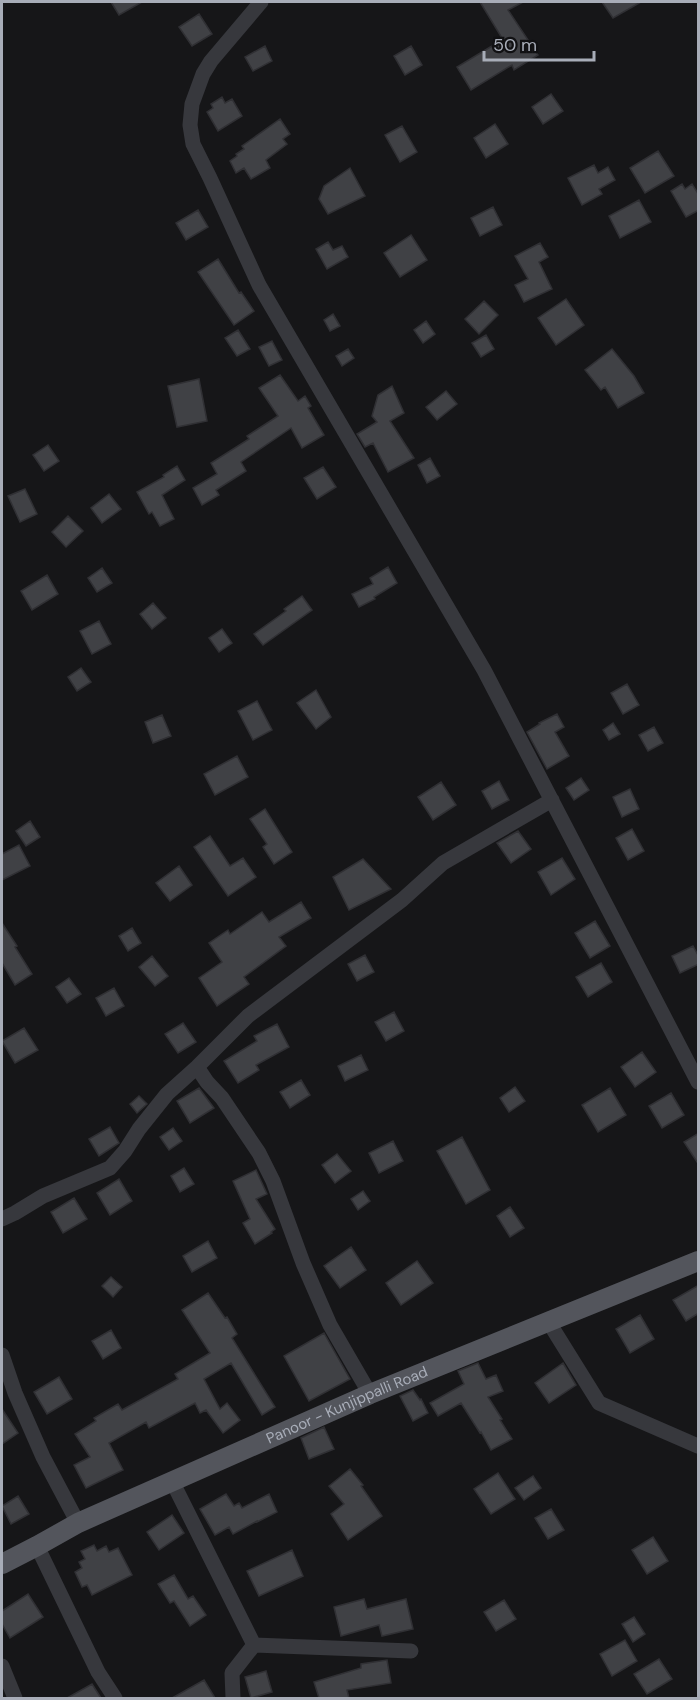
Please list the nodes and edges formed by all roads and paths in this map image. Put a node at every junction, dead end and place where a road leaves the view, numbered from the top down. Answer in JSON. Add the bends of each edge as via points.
{"nodes":[{"id":1,"x":261,"y":2,"type":"edge"},
{"id":2,"x":552,"y":801,"type":"junction"},
{"id":3,"x":197,"y":1067,"type":"junction"},
{"id":4,"x":699,"y":1082,"type":"edge"},
{"id":5,"x":2,"y":1219,"type":"edge"},
{"id":6,"x":699,"y":1261,"type":"edge"},
{"id":7,"x":548,"y":1321,"type":"junction"},
{"id":8,"x":2,"y":1355,"type":"edge"},
{"id":9,"x":370,"y":1394,"type":"junction"},
{"id":10,"x":699,"y":1446,"type":"edge"},
{"id":11,"x":172,"y":1481,"type":"junction"},
{"id":12,"x":78,"y":1523,"type":"junction"},
{"id":13,"x":37,"y":1546,"type":"junction"},
{"id":14,"x":2,"y":1564,"type":"edge"},
{"id":15,"x":254,"y":1645,"type":"junction"},
{"id":16,"x":411,"y":1651,"type":"dead end"},
{"id":17,"x":2,"y":1666,"type":"edge"},
{"id":18,"x":15,"y":1698,"type":"edge"},
{"id":19,"x":115,"y":1698,"type":"edge"},
{"id":20,"x":233,"y":1698,"type":"edge"}],
"edges":[{"from":1,"to":2,"type":"street","via":[[203,74],[192,104],[193,144],[259,285],[484,670]]},
{"from":2,"to":3,"type":"street","via":[[443,863],[402,900],[248,1016]]},
{"from":2,"to":4,"type":"street"},
{"from":3,"to":5,"type":"street","via":[[167,1094],[110,1168],[43,1196]]},
{"from":3,"to":9,"type":"street","via":[[259,1153],[330,1325]]},
{"from":6,"to":7,"type":"main road","name":"Panoor - Kunjippalli Road"},
{"from":7,"to":9,"type":"main road","name":"Panoor - Kunjippalli Road"},
{"from":7,"to":10,"type":"street","via":[[599,1403]]},
{"from":8,"to":12,"type":"street","via":[[43,1457]]},
{"from":9,"to":11,"type":"main road","name":"Panoor - Kunjippalli Road"},
{"from":11,"to":12,"type":"main road","name":"Panoor - Kunjippalli Road"},
{"from":11,"to":15,"type":"street"},
{"from":12,"to":13,"type":"main road","name":"Panoor - Kunjippalli Road"},
{"from":13,"to":14,"type":"main road","name":"Panoor - Kunjippalli Road"},
{"from":13,"to":19,"type":"street"},
{"from":15,"to":16,"type":"street"},
{"from":15,"to":20,"type":"street","via":[[232,1673]]},
{"from":17,"to":18,"type":"street"}]}
